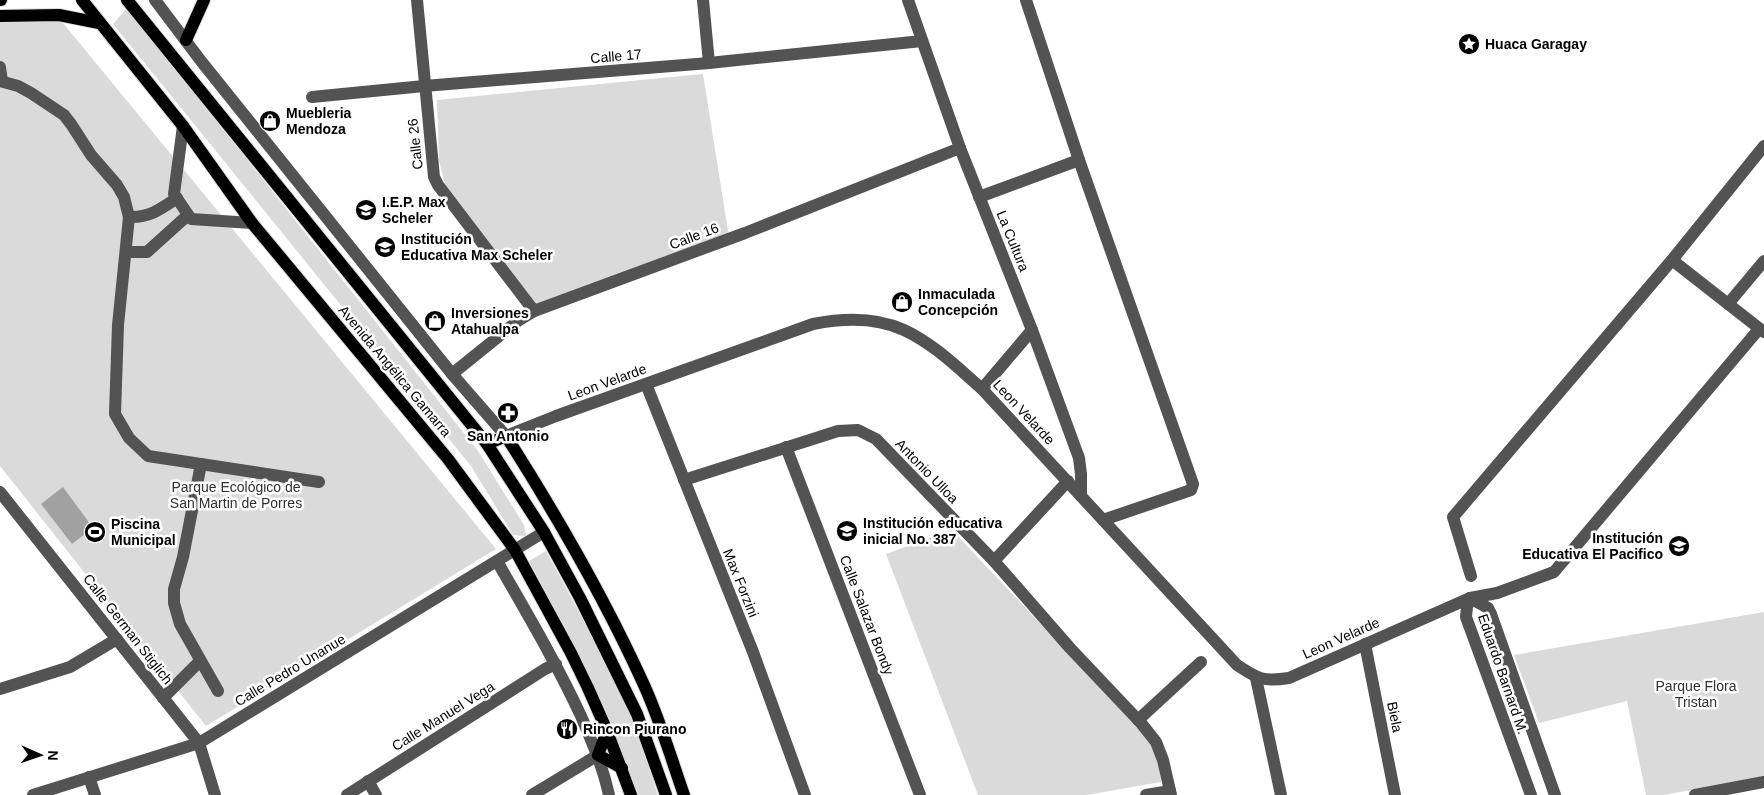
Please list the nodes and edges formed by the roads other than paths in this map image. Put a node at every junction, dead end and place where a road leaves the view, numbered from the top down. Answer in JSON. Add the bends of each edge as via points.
{"nodes":[{"id":1,"x":1,"y":0,"type":"edge"},
{"id":2,"x":82,"y":0,"type":"edge"},
{"id":3,"x":127,"y":0,"type":"edge"},
{"id":4,"x":155,"y":0,"type":"edge"},
{"id":5,"x":204,"y":0,"type":"edge"},
{"id":6,"x":417,"y":0,"type":"edge"},
{"id":7,"x":703,"y":0,"type":"edge"},
{"id":8,"x":908,"y":0,"type":"edge"},
{"id":9,"x":1026,"y":0,"type":"edge"},
{"id":10,"x":0,"y":8,"type":"edge"},
{"id":11,"x":0,"y":16,"type":"edge"},
{"id":12,"x":99,"y":23,"type":"junction"},
{"id":13,"x":186,"y":40,"type":"junction"},
{"id":14,"x":922,"y":42,"type":"junction"},
{"id":15,"x":709,"y":63,"type":"junction"},
{"id":16,"x":0,"y":67,"type":"edge"},
{"id":17,"x":1,"y":81,"type":"edge"},
{"id":18,"x":424,"y":86,"type":"junction"},
{"id":19,"x":312,"y":98,"type":"dead end"},
{"id":20,"x":183,"y":126,"type":"junction"},
{"id":21,"x":1764,"y":146,"type":"edge"},
{"id":22,"x":960,"y":148,"type":"junction"},
{"id":23,"x":1078,"y":160,"type":"junction"},
{"id":24,"x":979,"y":197,"type":"junction"},
{"id":25,"x":177,"y":198,"type":"junction"},
{"id":26,"x":188,"y":215,"type":"junction"},
{"id":27,"x":129,"y":217,"type":"junction"},
{"id":28,"x":252,"y":223,"type":"junction"},
{"id":29,"x":126,"y":252,"type":"junction"},
{"id":30,"x":1672,"y":260,"type":"junction"},
{"id":31,"x":1764,"y":261,"type":"edge"},
{"id":32,"x":1728,"y":304,"type":"junction"},
{"id":33,"x":534,"y":311,"type":"junction"},
{"id":34,"x":1032,"y":330,"type":"junction"},
{"id":35,"x":1762,"y":330,"type":"edge"},
{"id":36,"x":452,"y":374,"type":"junction"},
{"id":37,"x":646,"y":384,"type":"junction"},
{"id":38,"x":982,"y":389,"type":"junction"},
{"id":39,"x":506,"y":436,"type":"junction"},
{"id":40,"x":487,"y":444,"type":"junction"},
{"id":41,"x":786,"y":447,"type":"junction"},
{"id":42,"x":201,"y":464,"type":"junction"},
{"id":43,"x":684,"y":480,"type":"junction"},
{"id":44,"x":1068,"y":481,"type":"junction"},
{"id":45,"x":319,"y":482,"type":"dead end"},
{"id":46,"x":0,"y":492,"type":"edge"},
{"id":47,"x":1081,"y":496,"type":"junction"},
{"id":48,"x":1103,"y":520,"type":"junction"},
{"id":49,"x":544,"y":532,"type":"junction"},
{"id":50,"x":515,"y":550,"type":"junction"},
{"id":51,"x":497,"y":561,"type":"junction"},
{"id":52,"x":994,"y":561,"type":"junction"},
{"id":53,"x":1471,"y":576,"type":"dead end"},
{"id":54,"x":1470,"y":598,"type":"junction"},
{"id":55,"x":117,"y":639,"type":"junction"},
{"id":56,"x":1365,"y":644,"type":"junction"},
{"id":57,"x":200,"y":661,"type":"junction"},
{"id":58,"x":1201,"y":662,"type":"dead end"},
{"id":59,"x":556,"y":664,"type":"junction"},
{"id":60,"x":1256,"y":678,"type":"junction"},
{"id":61,"x":0,"y":689,"type":"edge"},
{"id":62,"x":218,"y":691,"type":"dead end"},
{"id":63,"x":163,"y":698,"type":"junction"},
{"id":64,"x":1138,"y":720,"type":"junction"},
{"id":65,"x":607,"y":731,"type":"junction"},
{"id":66,"x":199,"y":743,"type":"junction"},
{"id":67,"x":598,"y":755,"type":"junction"},
{"id":68,"x":622,"y":768,"type":"junction"},
{"id":69,"x":89,"y":777,"type":"junction"},
{"id":70,"x":368,"y":781,"type":"junction"},
{"id":71,"x":1764,"y":782,"type":"edge"},
{"id":72,"x":1170,"y":793,"type":"edge"},
{"id":73,"x":34,"y":795,"type":"edge"},
{"id":74,"x":95,"y":795,"type":"edge"},
{"id":75,"x":215,"y":795,"type":"edge"},
{"id":76,"x":347,"y":795,"type":"edge"},
{"id":77,"x":376,"y":795,"type":"edge"},
{"id":78,"x":532,"y":795,"type":"edge"},
{"id":79,"x":609,"y":795,"type":"edge"},
{"id":80,"x":631,"y":795,"type":"edge"},
{"id":81,"x":666,"y":795,"type":"edge"},
{"id":82,"x":684,"y":795,"type":"edge"},
{"id":83,"x":805,"y":795,"type":"edge"},
{"id":84,"x":920,"y":795,"type":"edge"},
{"id":85,"x":1146,"y":795,"type":"edge"},
{"id":86,"x":1280,"y":795,"type":"edge"},
{"id":87,"x":1395,"y":795,"type":"edge"},
{"id":88,"x":1531,"y":795,"type":"edge"},
{"id":89,"x":1556,"y":795,"type":"edge"},
{"id":90,"x":1695,"y":795,"type":"edge"}],
"edges":[{"from":1,"to":10,"type":"street"},
{"from":2,"to":12,"type":"main road","name":"Avenida Angélica Gamarra"},
{"from":3,"to":40,"type":"main road","name":"Avenida Angélica Gamarra"},
{"from":4,"to":13,"type":"street"},
{"from":5,"to":13,"type":"main road"},
{"from":6,"to":18,"type":"street","name":"Calle 26"},
{"from":7,"to":15,"type":"street"},
{"from":8,"to":14,"type":"street","name":"La Cultura"},
{"from":9,"to":23,"type":"street"},
{"from":11,"to":12,"type":"main road","via":[[59,15]]},
{"from":12,"to":20,"type":"main road","name":"Avenida Angélica Gamarra"},
{"from":13,"to":36,"type":"street"},
{"from":14,"to":15,"type":"street","name":"Calle 17"},
{"from":14,"to":22,"type":"street","name":"La Cultura"},
{"from":15,"to":18,"type":"street","name":"Calle 17"},
{"from":16,"to":17,"type":"street"},
{"from":17,"to":27,"type":"street","via":[[31,93],[64,116],[117,185]]},
{"from":18,"to":19,"type":"street","name":"Calle 17"},
{"from":18,"to":33,"type":"street","name":"Calle 26","via":[[434,177]]},
{"from":20,"to":25,"type":"street","via":[[174,194]]},
{"from":20,"to":28,"type":"main road","name":"Avenida Angélica Gamarra"},
{"from":21,"to":30,"type":"street"},
{"from":22,"to":24,"type":"street","name":"La Cultura"},
{"from":22,"to":33,"type":"street","name":"Calle 16","via":[[745,233]]},
{"from":23,"to":24,"type":"street"},
{"from":23,"to":48,"type":"street","via":[[1193,484],[1191,490]]},
{"from":24,"to":34,"type":"street","name":"La Cultura"},
{"from":25,"to":26,"type":"street"},
{"from":25,"to":27,"type":"street","via":[[158,212],[140,218]]},
{"from":26,"to":28,"type":"street","via":[[191,220]]},
{"from":26,"to":29,"type":"street","via":[[147,252]]},
{"from":27,"to":29,"type":"street"},
{"from":28,"to":50,"type":"main road","name":"Avenida Angélica Gamarra","via":[[448,459]]},
{"from":29,"to":42,"type":"street","via":[[118,325],[116,414],[128,438],[148,456]]},
{"from":30,"to":32,"type":"street"},
{"from":30,"to":53,"type":"street","via":[[1453,517]]},
{"from":31,"to":32,"type":"street"},
{"from":32,"to":35,"type":"street"},
{"from":33,"to":36,"type":"street","name":"Calle 16"},
{"from":34,"to":38,"type":"street"},
{"from":34,"to":47,"type":"street","name":"La Cultura","via":[[1079,458]]},
{"from":35,"to":54,"type":"street","name":"Leon Velarde","via":[[1554,572],[1497,593]]},
{"from":36,"to":39,"type":"street"},
{"from":37,"to":38,"type":"street","name":"Leon Velarde","via":[[812,324],[853,320],[904,330],[939,352]]},
{"from":37,"to":39,"type":"street","name":"Leon Velarde"},
{"from":37,"to":43,"type":"street","name":"Max Forzini"},
{"from":38,"to":44,"type":"street","name":"Leon Velarde"},
{"from":39,"to":40,"type":"main road","name":"Leon Velarde"},
{"from":39,"to":82,"type":"main road","via":[[615,626],[644,686]]},
{"from":40,"to":49,"type":"main road","name":"Avenida Angélica Gamarra"},
{"from":41,"to":43,"type":"street","name":"Antonio Ulloa"},
{"from":41,"to":52,"type":"street","name":"Antonio Ulloa","via":[[838,431],[858,430],[876,439]]},
{"from":41,"to":84,"type":"street","name":"Calle Salazar Bondy"},
{"from":42,"to":45,"type":"street"},
{"from":42,"to":57,"type":"street","via":[[174,589],[180,624]]},
{"from":43,"to":83,"type":"street","name":"Max Forzini"},
{"from":44,"to":47,"type":"street","name":"Leon Velarde"},
{"from":44,"to":52,"type":"street"},
{"from":46,"to":55,"type":"street","name":"Calle German Stiglich"},
{"from":47,"to":48,"type":"street","name":"Leon Velarde"},
{"from":48,"to":60,"type":"street","name":"Leon Velarde","via":[[1237,665]]},
{"from":49,"to":50,"type":"street","name":"Calle Pedro Unanue"},
{"from":49,"to":81,"type":"main road","name":"Avenida Angélica Gamarra","via":[[637,714]]},
{"from":50,"to":51,"type":"street","name":"Calle Pedro Unanue"},
{"from":50,"to":65,"type":"main road","name":"Avenida Angélica Gamarra","via":[[571,653]]},
{"from":51,"to":59,"type":"street"},
{"from":51,"to":66,"type":"street","name":"Calle Pedro Unanue"},
{"from":52,"to":64,"type":"street","name":"Antonio Ulloa"},
{"from":54,"to":56,"type":"street","name":"Leon Velarde"},
{"from":54,"to":88,"type":"street","name":"Eduardo Barnard M.","via":[[1466,617]]},
{"from":54,"to":89,"type":"street","name":"Eduardo Barnard M.","via":[[1488,608],[1491,614]]},
{"from":55,"to":61,"type":"street","via":[[70,668]]},
{"from":55,"to":63,"type":"street","name":"Calle German Stiglich"},
{"from":56,"to":60,"type":"street","name":"Leon Velarde","via":[[1289,678]]},
{"from":56,"to":87,"type":"street","name":"Biela"},
{"from":57,"to":62,"type":"street"},
{"from":57,"to":63,"type":"street"},
{"from":58,"to":64,"type":"street"},
{"from":59,"to":67,"type":"street"},
{"from":59,"to":70,"type":"street","name":"Calle Manuel Vega"},
{"from":60,"to":86,"type":"street"},
{"from":63,"to":66,"type":"street","name":"Calle German Stiglich"},
{"from":64,"to":72,"type":"street","name":"Antonio Ulloa","via":[[1156,742]]},
{"from":65,"to":67,"type":"main road"},
{"from":65,"to":68,"type":"main road","name":"Avenida Angélica Gamarra"},
{"from":66,"to":69,"type":"street","name":"Calle Pedro Unanue"},
{"from":66,"to":75,"type":"street","name":"Calle German Stiglich"},
{"from":67,"to":68,"type":"main road"},
{"from":67,"to":78,"type":"street"},
{"from":67,"to":79,"type":"street"},
{"from":68,"to":80,"type":"main road","name":"Avenida Angélica Gamarra"},
{"from":69,"to":73,"type":"street","name":"Calle Pedro Unanue"},
{"from":69,"to":74,"type":"street"},
{"from":70,"to":76,"type":"street","name":"Calle Manuel Vega"},
{"from":70,"to":77,"type":"street"},
{"from":71,"to":90,"type":"street"},
{"from":72,"to":85,"type":"street"}]}
